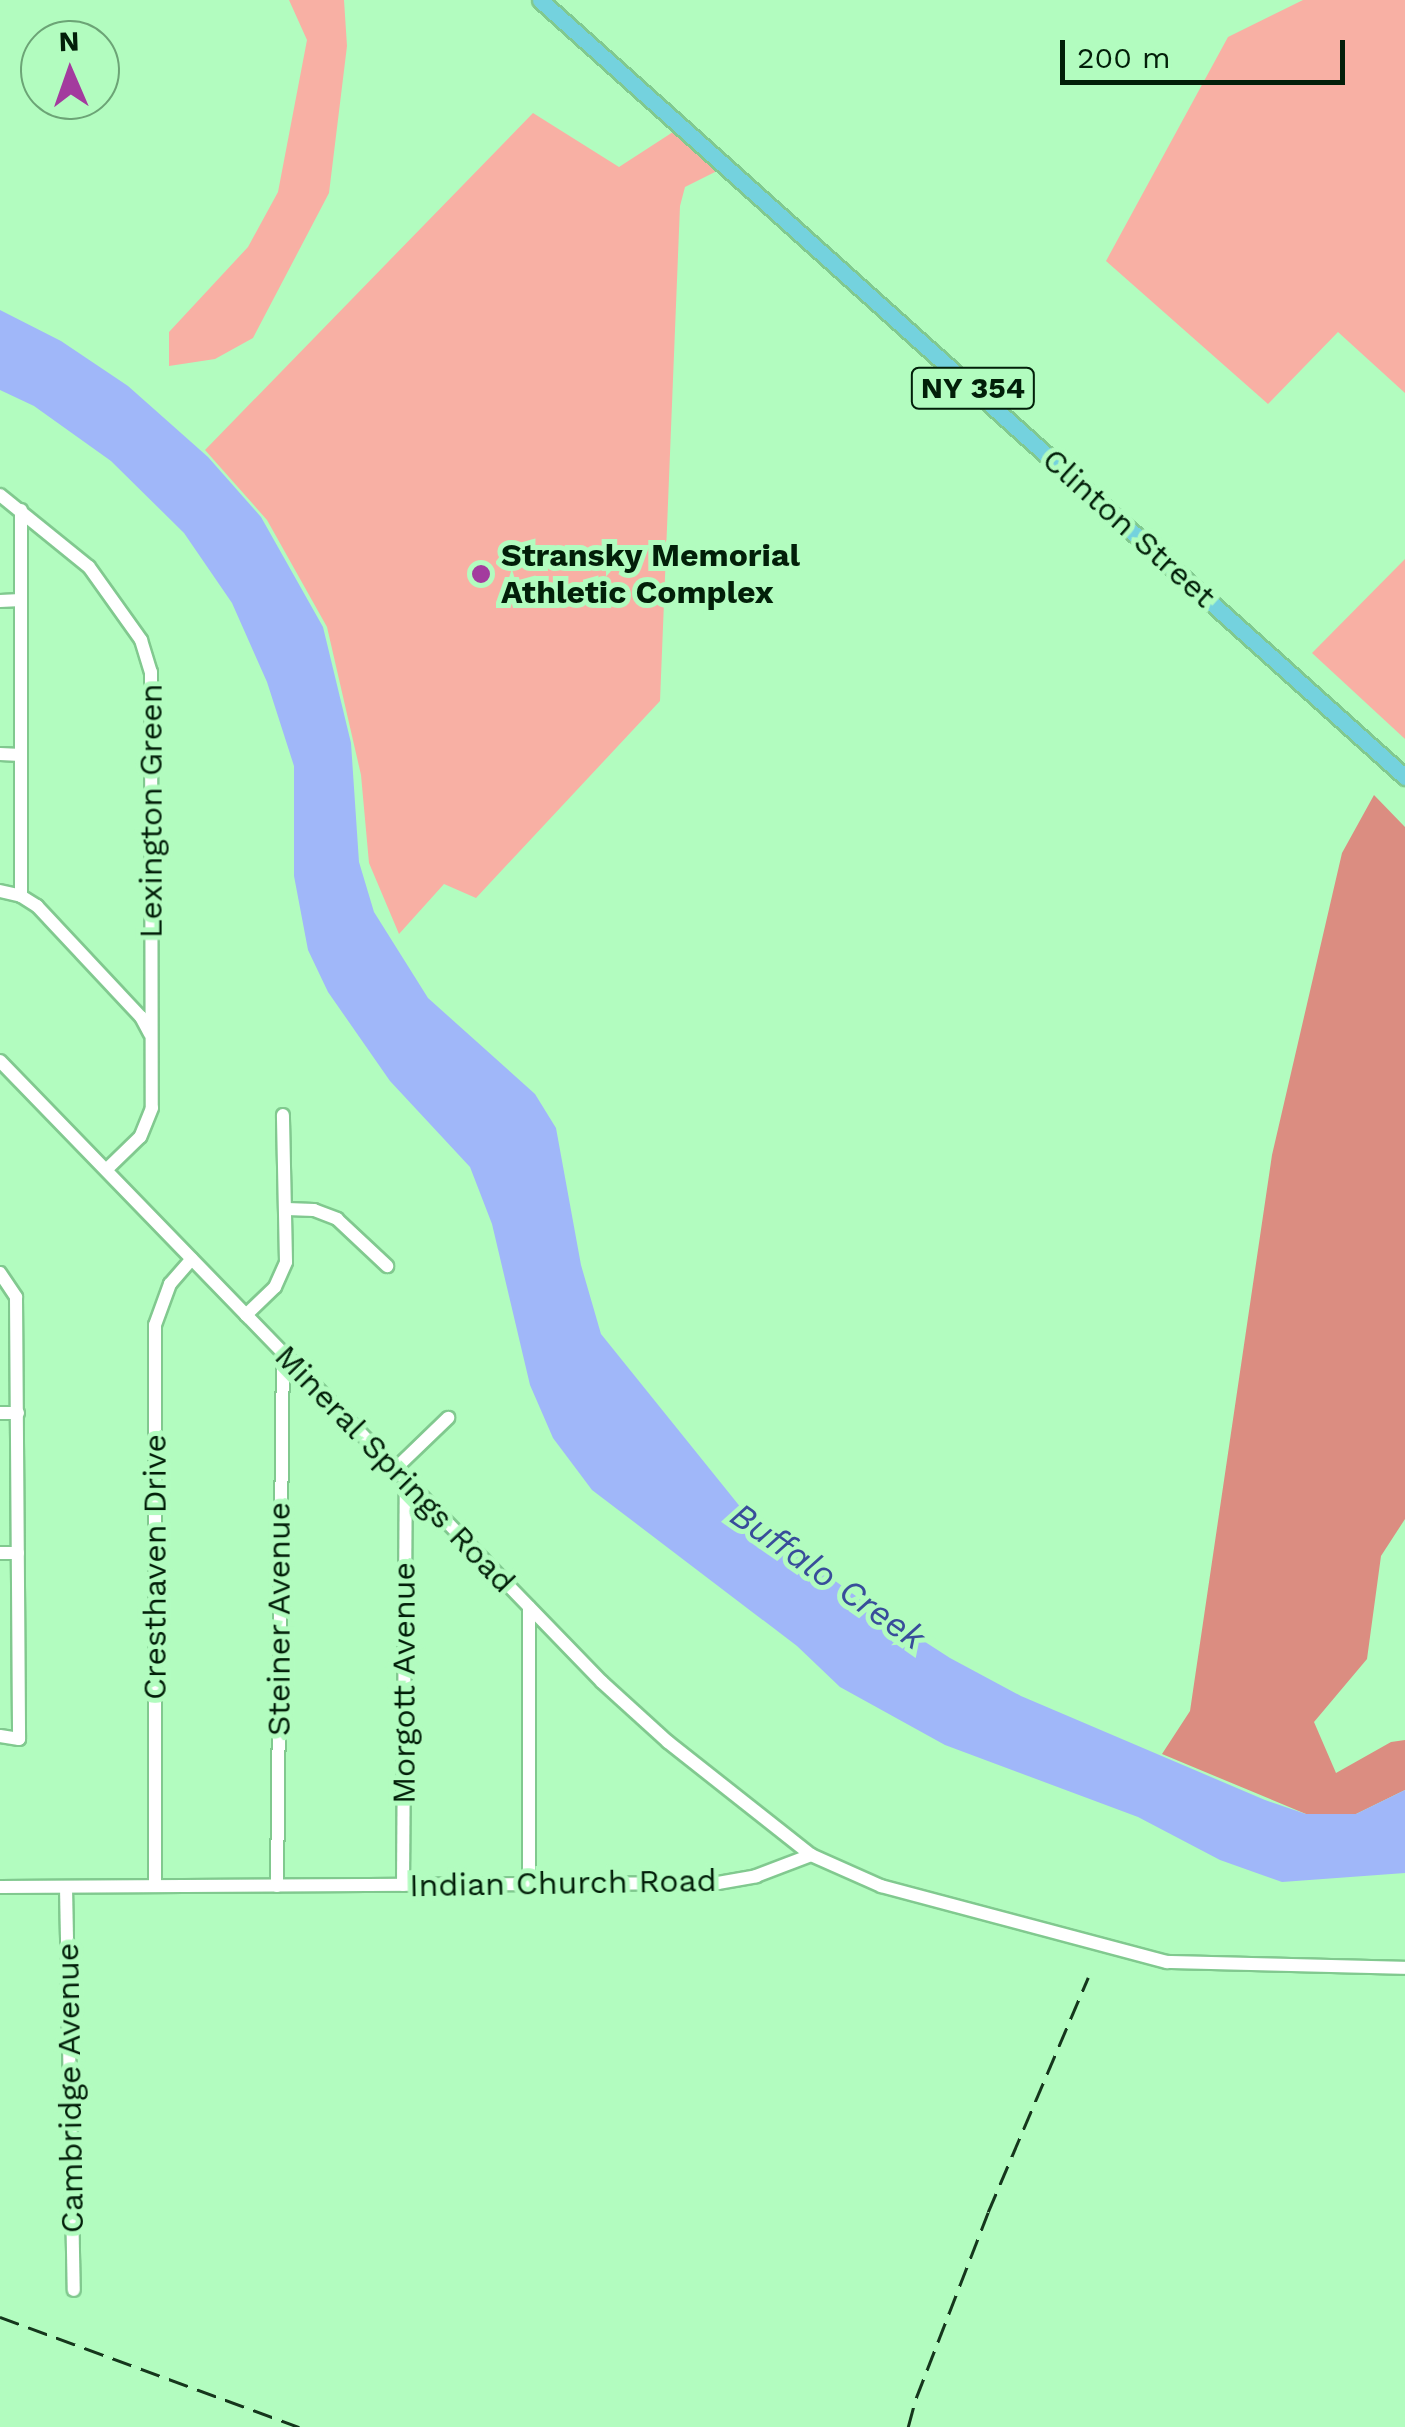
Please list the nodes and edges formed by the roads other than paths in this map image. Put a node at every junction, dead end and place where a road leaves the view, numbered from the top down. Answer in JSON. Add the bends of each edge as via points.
{"nodes":[{"id":1,"x":540,"y":0,"type":"edge"},
{"id":2,"x":0,"y":495,"type":"edge"},
{"id":3,"x":21,"y":510,"type":"junction"},
{"id":4,"x":21,"y":600,"type":"junction"},
{"id":5,"x":0,"y":601,"type":"edge"},
{"id":6,"x":0,"y":754,"type":"edge"},
{"id":7,"x":21,"y":756,"type":"junction"},
{"id":8,"x":1405,"y":777,"type":"edge"},
{"id":9,"x":0,"y":891,"type":"edge"},
{"id":10,"x":21,"y":896,"type":"junction"},
{"id":11,"x":151,"y":1041,"type":"junction"},
{"id":12,"x":0,"y":1061,"type":"edge"},
{"id":13,"x":283,"y":1115,"type":"dead end"},
{"id":14,"x":106,"y":1170,"type":"junction"},
{"id":15,"x":287,"y":1209,"type":"junction"},
{"id":16,"x":192,"y":1259,"type":"junction"},
{"id":17,"x":387,"y":1266,"type":"dead end"},
{"id":18,"x":0,"y":1273,"type":"edge"},
{"id":19,"x":246,"y":1315,"type":"junction"},
{"id":20,"x":283,"y":1352,"type":"junction"},
{"id":21,"x":0,"y":1413,"type":"edge"},
{"id":22,"x":18,"y":1413,"type":"junction"},
{"id":23,"x":448,"y":1418,"type":"dead end"},
{"id":24,"x":400,"y":1475,"type":"junction"},
{"id":25,"x":0,"y":1553,"type":"edge"},
{"id":26,"x":18,"y":1553,"type":"junction"},
{"id":27,"x":529,"y":1608,"type":"junction"},
{"id":28,"x":0,"y":1736,"type":"edge"},
{"id":29,"x":811,"y":1855,"type":"junction"},
{"id":30,"x":528,"y":1883,"type":"junction"},
{"id":31,"x":155,"y":1886,"type":"junction"},
{"id":32,"x":278,"y":1886,"type":"junction"},
{"id":33,"x":402,"y":1886,"type":"junction"},
{"id":34,"x":0,"y":1887,"type":"edge"},
{"id":35,"x":66,"y":1887,"type":"junction"},
{"id":36,"x":1405,"y":1968,"type":"edge"},
{"id":37,"x":74,"y":2290,"type":"dead end"}],
"edges":[{"from":1,"to":8,"type":"main road","name":"Clinton Street","number":"NY 354"},
{"from":2,"to":3,"type":"street","name":"Lexington Green"},
{"from":3,"to":4,"type":"street"},
{"from":3,"to":11,"type":"street","name":"Lexington Green","via":[[89,567],[149,659]]},
{"from":4,"to":5,"type":"street"},
{"from":4,"to":7,"type":"street"},
{"from":6,"to":7,"type":"street"},
{"from":7,"to":10,"type":"street"},
{"from":9,"to":10,"type":"street"},
{"from":10,"to":11,"type":"street","via":[[141,1017]]},
{"from":11,"to":14,"type":"street","name":"Lexington Green","via":[[150,1119]]},
{"from":12,"to":14,"type":"street","name":"Mineral Springs Road"},
{"from":13,"to":15,"type":"street"},
{"from":14,"to":16,"type":"street","name":"Mineral Springs Road"},
{"from":15,"to":17,"type":"street","via":[[337,1219]]},
{"from":15,"to":19,"type":"street","via":[[282,1275]]},
{"from":16,"to":19,"type":"street","name":"Mineral Springs Road"},
{"from":16,"to":31,"type":"street","name":"Cresthaven Drive","via":[[170,1284],[155,1325]]},
{"from":18,"to":22,"type":"street","via":[[16,1298]]},
{"from":19,"to":20,"type":"street","name":"Mineral Springs Road"},
{"from":20,"to":24,"type":"street","name":"Mineral Springs Road"},
{"from":20,"to":32,"type":"street","name":"Steiner Avenue"},
{"from":21,"to":22,"type":"street"},
{"from":22,"to":26,"type":"street"},
{"from":23,"to":24,"type":"street"},
{"from":24,"to":27,"type":"street","name":"Mineral Springs Road"},
{"from":24,"to":33,"type":"street","name":"Morgott Avenue"},
{"from":25,"to":26,"type":"street"},
{"from":26,"to":28,"type":"street","via":[[19,1739]]},
{"from":27,"to":29,"type":"street","name":"Mineral Springs Road","via":[[636,1714]]},
{"from":27,"to":30,"type":"street"},
{"from":29,"to":30,"type":"street","name":"Indian Church Road","via":[[718,1883]]},
{"from":29,"to":36,"type":"street","via":[[881,1886],[1167,1962]]},
{"from":30,"to":33,"type":"street","name":"Indian Church Road"},
{"from":31,"to":32,"type":"street","name":"Indian Church Road"},
{"from":31,"to":35,"type":"street","name":"Indian Church Road"},
{"from":32,"to":33,"type":"street","name":"Indian Church Road"},
{"from":34,"to":35,"type":"street","name":"Indian Church Road"},
{"from":35,"to":37,"type":"street","name":"Cambridge Avenue"}]}
